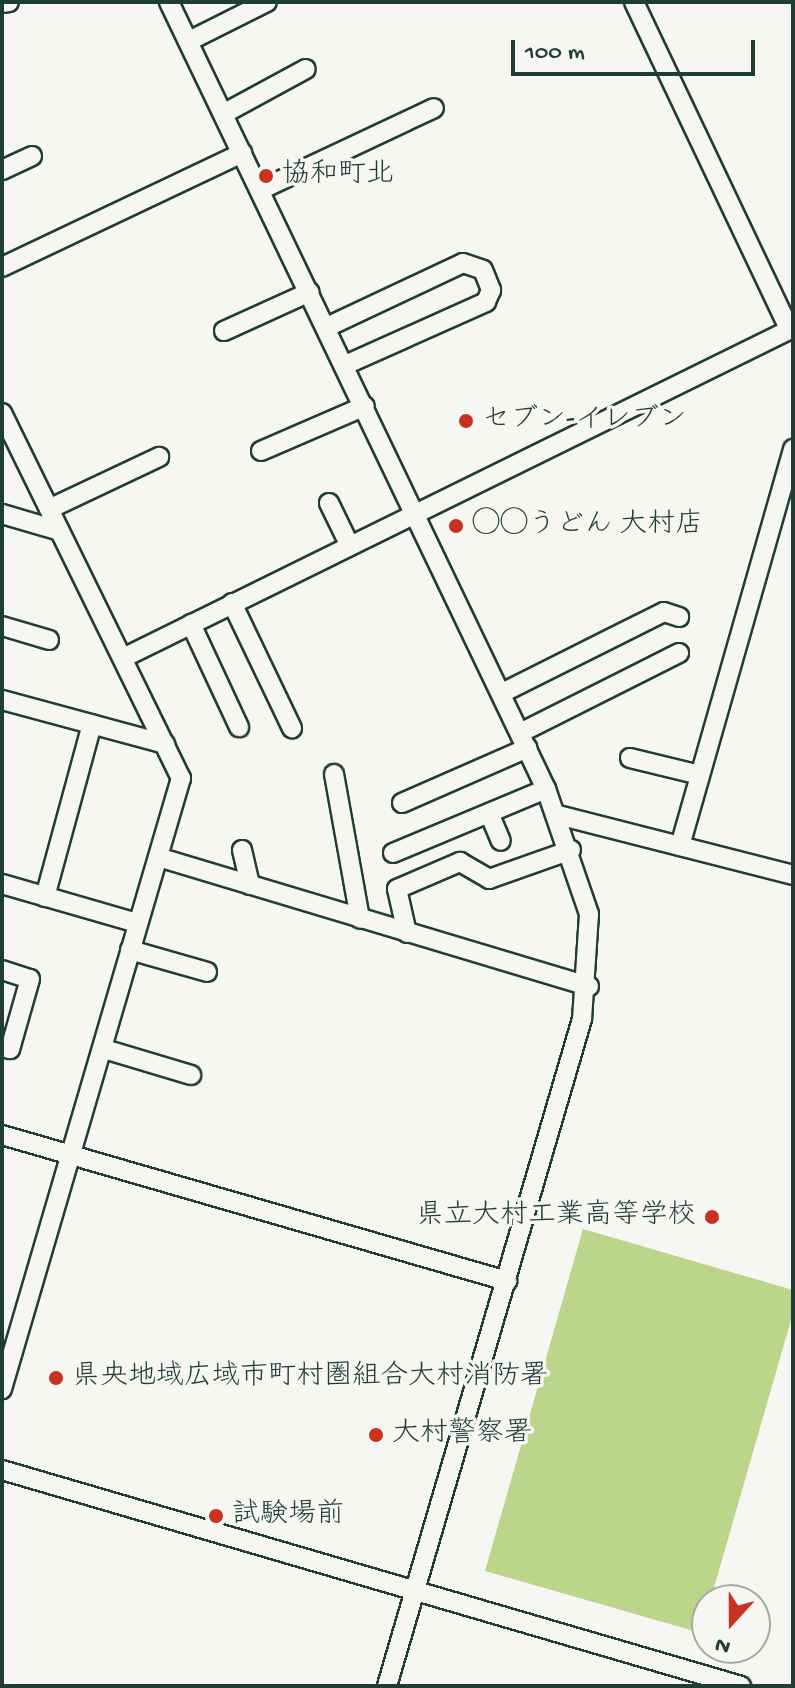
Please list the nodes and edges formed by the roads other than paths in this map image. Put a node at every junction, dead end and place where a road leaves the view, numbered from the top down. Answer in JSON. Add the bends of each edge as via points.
{"nodes":[{"id":1,"x":9,"y":2,"type":"edge"},
{"id":2,"x":169,"y":2,"type":"edge"},
{"id":3,"x":267,"y":2,"type":"edge"},
{"id":4,"x":634,"y":2,"type":"edge"},
{"id":5,"x":2,"y":3,"type":"edge"},
{"id":6,"x":189,"y":41,"type":"junction"},
{"id":7,"x":306,"y":69,"type":"dead end"},
{"id":8,"x":434,"y":108,"type":"dead end"},
{"id":9,"x":223,"y":114,"type":"junction"},
{"id":10,"x":242,"y":153,"type":"junction"},
{"id":11,"x":32,"y":156,"type":"dead end"},
{"id":12,"x":2,"y":170,"type":"edge"},
{"id":13,"x":260,"y":190,"type":"junction"},
{"id":14,"x":2,"y":267,"type":"edge"},
{"id":15,"x":310,"y":292,"type":"junction"},
{"id":16,"x":327,"y":327,"type":"junction"},
{"id":17,"x":792,"y":329,"type":"edge"},
{"id":18,"x":224,"y":331,"type":"dead end"},
{"id":19,"x":345,"y":365,"type":"junction"},
{"id":20,"x":365,"y":406,"type":"junction"},
{"id":21,"x":2,"y":413,"type":"edge"},
{"id":22,"x":793,"y":449,"type":"edge"},
{"id":23,"x":261,"y":451,"type":"dead end"},
{"id":24,"x":159,"y":457,"type":"dead end"},
{"id":25,"x":329,"y":503,"type":"dead end"},
{"id":26,"x":49,"y":509,"type":"junction"},
{"id":27,"x":416,"y":510,"type":"junction"},
{"id":28,"x":2,"y":514,"type":"edge"},
{"id":29,"x":60,"y":531,"type":"junction"},
{"id":30,"x":349,"y":544,"type":"junction"},
{"id":31,"x":232,"y":603,"type":"junction"},
{"id":32,"x":679,"y":617,"type":"dead end"},
{"id":33,"x":191,"y":624,"type":"junction"},
{"id":34,"x":2,"y":626,"type":"edge"},
{"id":35,"x":49,"y":640,"type":"dead end"},
{"id":36,"x":679,"y":653,"type":"dead end"},
{"id":37,"x":123,"y":658,"type":"junction"},
{"id":38,"x":502,"y":693,"type":"junction"},
{"id":39,"x":2,"y":700,"type":"edge"},
{"id":40,"x":92,"y":724,"type":"junction"},
{"id":41,"x":239,"y":727,"type":"dead end"},
{"id":42,"x":292,"y":728,"type":"dead end"},
{"id":43,"x":524,"y":741,"type":"junction"},
{"id":44,"x":165,"y":744,"type":"junction"},
{"id":45,"x":630,"y":758,"type":"dead end"},
{"id":46,"x":334,"y":774,"type":"dead end"},
{"id":47,"x":700,"y":775,"type":"junction"},
{"id":48,"x":546,"y":789,"type":"junction"},
{"id":49,"x":402,"y":803,"type":"dead end"},
{"id":50,"x":489,"y":813,"type":"junction"},
{"id":51,"x":558,"y":815,"type":"junction"},
{"id":52,"x":501,"y":841,"type":"dead end"},
{"id":53,"x":680,"y":846,"type":"junction"},
{"id":54,"x":242,"y":850,"type":"dead end"},
{"id":55,"x":571,"y":850,"type":"junction"},
{"id":56,"x":393,"y":853,"type":"dead end"},
{"id":57,"x":158,"y":857,"type":"junction"},
{"id":58,"x":793,"y":875,"type":"edge"},
{"id":59,"x":2,"y":884,"type":"edge"},
{"id":60,"x":250,"y":885,"type":"junction"},
{"id":61,"x":45,"y":897,"type":"junction"},
{"id":62,"x":360,"y":919,"type":"junction"},
{"id":63,"x":137,"y":923,"type":"junction"},
{"id":64,"x":407,"y":933,"type":"junction"},
{"id":65,"x":130,"y":950,"type":"junction"},
{"id":66,"x":2,"y":970,"type":"edge"},
{"id":67,"x":207,"y":972,"type":"dead end"},
{"id":68,"x":589,"y":986,"type":"junction"},
{"id":69,"x":2,"y":1047,"type":"edge"},
{"id":70,"x":104,"y":1049,"type":"junction"},
{"id":71,"x":191,"y":1075,"type":"dead end"},
{"id":72,"x":2,"y":1135,"type":"edge"},
{"id":73,"x":76,"y":1156,"type":"junction"},
{"id":74,"x":507,"y":1281,"type":"junction"},
{"id":75,"x":2,"y":1389,"type":"edge"},
{"id":76,"x":2,"y":1470,"type":"edge"},
{"id":77,"x":415,"y":1588,"type":"junction"},
{"id":78,"x":717,"y":1682,"type":"edge"},
{"id":79,"x":387,"y":1686,"type":"edge"},
{"id":80,"x":741,"y":1686,"type":"edge"}],
"edges":[{"from":1,"to":5,"type":"street"},
{"from":2,"to":6,"type":"street"},
{"from":3,"to":6,"type":"street"},
{"from":4,"to":17,"type":"street"},
{"from":6,"to":9,"type":"street"},
{"from":7,"to":9,"type":"street"},
{"from":8,"to":13,"type":"street"},
{"from":9,"to":10,"type":"street"},
{"from":10,"to":13,"type":"street"},
{"from":10,"to":14,"type":"street"},
{"from":11,"to":12,"type":"street"},
{"from":13,"to":15,"type":"street"},
{"from":15,"to":16,"type":"street"},
{"from":15,"to":18,"type":"street"},
{"from":16,"to":19,"type":"street"},
{"from":16,"to":19,"type":"street","via":[[463,263],[483,270],[491,290],[486,302]]},
{"from":17,"to":27,"type":"street"},
{"from":19,"to":20,"type":"street"},
{"from":20,"to":23,"type":"street"},
{"from":20,"to":27,"type":"street"},
{"from":21,"to":26,"type":"street"},
{"from":22,"to":47,"type":"street"},
{"from":24,"to":26,"type":"street"},
{"from":25,"to":30,"type":"street"},
{"from":26,"to":29,"type":"street"},
{"from":27,"to":30,"type":"street"},
{"from":27,"to":38,"type":"street"},
{"from":28,"to":29,"type":"street"},
{"from":29,"to":37,"type":"street"},
{"from":30,"to":31,"type":"street"},
{"from":31,"to":33,"type":"street"},
{"from":31,"to":42,"type":"street"},
{"from":32,"to":38,"type":"street","via":[[664,612]]},
{"from":33,"to":37,"type":"street"},
{"from":33,"to":41,"type":"street"},
{"from":34,"to":35,"type":"street"},
{"from":36,"to":43,"type":"street"},
{"from":37,"to":44,"type":"street"},
{"from":38,"to":43,"type":"street"},
{"from":39,"to":40,"type":"street"},
{"from":40,"to":44,"type":"street"},
{"from":40,"to":61,"type":"street"},
{"from":43,"to":48,"type":"street"},
{"from":43,"to":49,"type":"street"},
{"from":44,"to":57,"type":"street","via":[[181,778]]},
{"from":45,"to":47,"type":"street"},
{"from":46,"to":62,"type":"street"},
{"from":47,"to":53,"type":"street"},
{"from":48,"to":50,"type":"street"},
{"from":48,"to":51,"type":"street"},
{"from":50,"to":52,"type":"street"},
{"from":50,"to":56,"type":"street"},
{"from":51,"to":53,"type":"street"},
{"from":51,"to":55,"type":"street"},
{"from":53,"to":58,"type":"street"},
{"from":54,"to":60,"type":"street"},
{"from":55,"to":64,"type":"street","via":[[489,879],[460,862],[397,889]]},
{"from":55,"to":68,"type":"street","via":[[589,914]]},
{"from":57,"to":60,"type":"street"},
{"from":57,"to":63,"type":"street"},
{"from":59,"to":61,"type":"street"},
{"from":60,"to":62,"type":"street"},
{"from":61,"to":63,"type":"street"},
{"from":62,"to":64,"type":"street"},
{"from":63,"to":65,"type":"street"},
{"from":64,"to":68,"type":"street"},
{"from":65,"to":67,"type":"street"},
{"from":65,"to":70,"type":"street"},
{"from":66,"to":69,"type":"street","via":[[30,979],[10,1049]]},
{"from":68,"to":74,"type":"street"},
{"from":70,"to":71,"type":"street"},
{"from":70,"to":73,"type":"street"},
{"from":72,"to":73,"type":"street"},
{"from":73,"to":74,"type":"street"},
{"from":73,"to":75,"type":"street"},
{"from":74,"to":77,"type":"street"},
{"from":76,"to":77,"type":"street"},
{"from":77,"to":78,"type":"street"},
{"from":77,"to":79,"type":"street"},
{"from":78,"to":80,"type":"street"}]}
